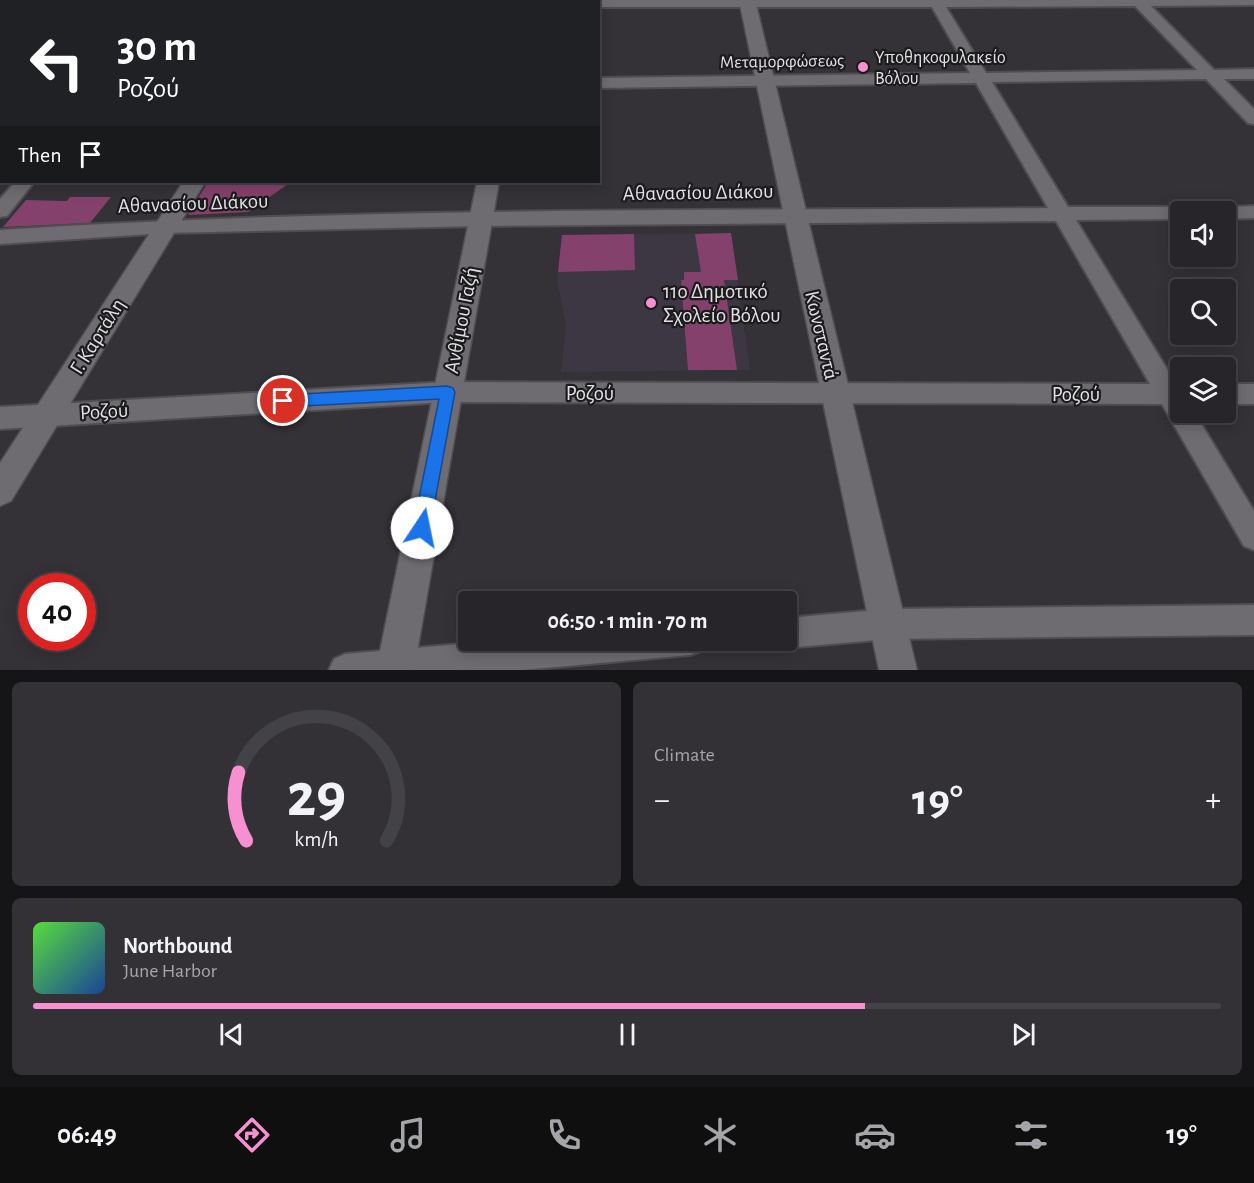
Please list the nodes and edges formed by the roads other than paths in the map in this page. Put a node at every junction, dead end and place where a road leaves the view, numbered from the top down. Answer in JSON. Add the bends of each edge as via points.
{"nodes":[{"id":1,"x":600,"y":1,"type":"edge"},
{"id":2,"x":747,"y":1,"type":"edge"},
{"id":3,"x":936,"y":1,"type":"edge"},
{"id":4,"x":1137,"y":1,"type":"edge"},
{"id":5,"x":1254,"y":1,"type":"edge"},
{"id":6,"x":1254,"y":74,"type":"edge"},
{"id":7,"x":1211,"y":75,"type":"junction"},
{"id":8,"x":982,"y":79,"type":"junction"},
{"id":9,"x":764,"y":80,"type":"junction"},
{"id":10,"x":600,"y":83,"type":"edge"},
{"id":11,"x":1254,"y":119,"type":"edge"},
{"id":12,"x":24,"y":183,"type":"edge"},
{"id":13,"x":193,"y":183,"type":"edge"},
{"id":14,"x":488,"y":183,"type":"edge"},
{"id":15,"x":0,"y":211,"type":"edge"},
{"id":16,"x":1254,"y":212,"type":"edge"},
{"id":17,"x":1170,"y":213,"type":"edge"},
{"id":18,"x":1236,"y":213,"type":"edge"},
{"id":19,"x":795,"y":215,"type":"junction"},
{"id":20,"x":1064,"y":215,"type":"junction"},
{"id":21,"x":480,"y":219,"type":"junction"},
{"id":22,"x":166,"y":226,"type":"junction"},
{"id":23,"x":0,"y":237,"type":"edge"},
{"id":24,"x":1170,"y":387,"type":"edge"},
{"id":25,"x":447,"y":392,"type":"junction"},
{"id":26,"x":836,"y":393,"type":"junction"},
{"id":27,"x":1170,"y":394,"type":"edge"},
{"id":28,"x":1236,"y":394,"type":"edge"},
{"id":29,"x":1254,"y":394,"type":"edge"},
{"id":30,"x":48,"y":414,"type":"junction"},
{"id":31,"x":0,"y":418,"type":"edge"},
{"id":32,"x":1190,"y":423,"type":"edge"},
{"id":33,"x":0,"y":491,"type":"edge"},
{"id":34,"x":1254,"y":537,"type":"edge"},
{"id":35,"x":1254,"y":620,"type":"edge"},
{"id":36,"x":888,"y":624,"type":"junction"},
{"id":37,"x":797,"y":632,"type":"edge"},
{"id":38,"x":570,"y":651,"type":"edge"},
{"id":39,"x":395,"y":667,"type":"edge"},
{"id":40,"x":345,"y":670,"type":"edge"},
{"id":41,"x":898,"y":670,"type":"edge"}],
"edges":[{"from":1,"to":2,"type":"street"},
{"from":2,"to":3,"type":"street"},
{"from":2,"to":9,"type":"street","name":"Κωνσταντά"},
{"from":3,"to":4,"type":"street"},
{"from":3,"to":8,"type":"street"},
{"from":4,"to":5,"type":"street"},
{"from":4,"to":7,"type":"street"},
{"from":6,"to":7,"type":"street","name":"Μεταμορφώσεως"},
{"from":7,"to":8,"type":"street","name":"Μεταμορφώσεως"},
{"from":7,"to":11,"type":"street"},
{"from":8,"to":9,"type":"street","name":"Μεταμορφώσεως"},
{"from":8,"to":20,"type":"street"},
{"from":9,"to":10,"type":"street","name":"Μεταμορφώσεως"},
{"from":9,"to":19,"type":"street","name":"Κωνσταντά"},
{"from":12,"to":15,"type":"street"},
{"from":13,"to":22,"type":"street","name":"Γ. Καρτάλη"},
{"from":14,"to":21,"type":"street","name":"Ανθίμου Γαζή"},
{"from":16,"to":18,"type":"street"},
{"from":17,"to":20,"type":"street","name":"Αθανασίου Διάκου"},
{"from":19,"to":20,"type":"street","name":"Αθανασίου Διάκου"},
{"from":19,"to":21,"type":"street","name":"Αθανασίου Διάκου"},
{"from":19,"to":26,"type":"street","name":"Κωνσταντά"},
{"from":20,"to":24,"type":"street"},
{"from":21,"to":22,"type":"street","name":"Αθανασίου Διάκου"},
{"from":21,"to":25,"type":"street","name":"Ανθίμου Γαζή"},
{"from":22,"to":23,"type":"street","name":"Αθανασίου Διάκου"},
{"from":22,"to":30,"type":"street","name":"Γ. Καρτάλη"},
{"from":25,"to":26,"type":"street","name":"Ροζού"},
{"from":25,"to":30,"type":"street","name":"Ροζού"},
{"from":25,"to":39,"type":"street","name":"Ανθίμου Γαζή"},
{"from":26,"to":27,"type":"street","name":"Ροζού"},
{"from":26,"to":36,"type":"street","name":"Κωνσταντά"},
{"from":28,"to":29,"type":"street"},
{"from":30,"to":31,"type":"street","name":"Ροζού"},
{"from":30,"to":33,"type":"street","name":"Γ. Καρτάλη"},
{"from":32,"to":34,"type":"street"},
{"from":35,"to":36,"type":"street"},
{"from":36,"to":37,"type":"street"},
{"from":36,"to":41,"type":"street","name":"Κωνσταντά"},
{"from":38,"to":39,"type":"street"},
{"from":39,"to":40,"type":"street"}]}
